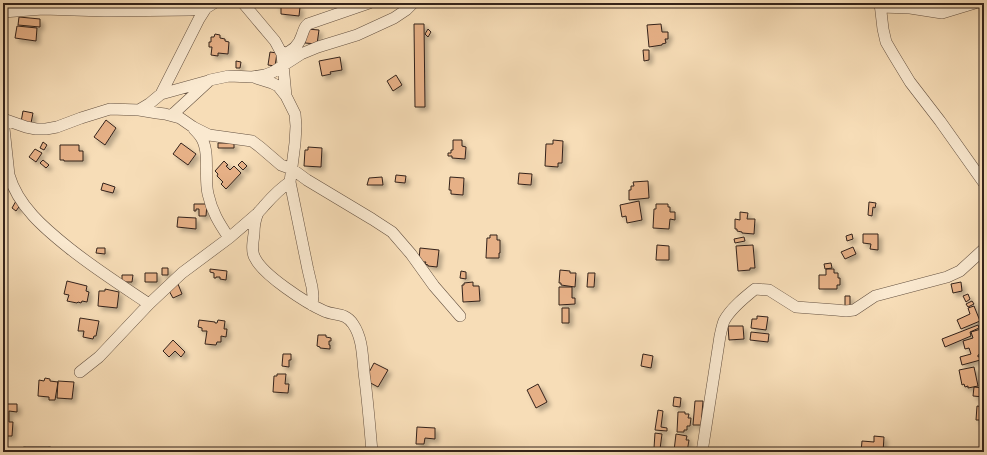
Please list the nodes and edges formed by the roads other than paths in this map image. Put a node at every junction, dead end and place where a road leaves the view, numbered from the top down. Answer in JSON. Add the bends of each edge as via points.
{"nodes":[{"id":1,"x":243,"y":3,"type":"edge"},
{"id":2,"x":369,"y":3,"type":"edge"},
{"id":3,"x":413,"y":3,"type":"edge"},
{"id":4,"x":975,"y":3,"type":"edge"},
{"id":5,"x":880,"y":5,"type":"edge"},
{"id":6,"x":210,"y":6,"type":"edge"},
{"id":7,"x":3,"y":12,"type":"edge"},
{"id":8,"x":282,"y":59,"type":"junction"},
{"id":9,"x":252,"y":77,"type":"junction"},
{"id":10,"x":210,"y":80,"type":"junction"},
{"id":11,"x":161,"y":94,"type":"junction"},
{"id":12,"x":286,"y":96,"type":"junction"},
{"id":13,"x":139,"y":110,"type":"junction"},
{"id":14,"x":172,"y":115,"type":"junction"},
{"id":15,"x":3,"y":119,"type":"edge"},
{"id":16,"x":193,"y":127,"type":"junction"},
{"id":17,"x":292,"y":169,"type":"junction"},
{"id":18,"x":290,"y":182,"type":"junction"},
{"id":19,"x":984,"y":183,"type":"edge"},
{"id":20,"x":258,"y":213,"type":"junction"},
{"id":21,"x":230,"y":238,"type":"junction"},
{"id":22,"x":984,"y":249,"type":"edge"},
{"id":23,"x":149,"y":304,"type":"junction"},
{"id":24,"x":312,"y":305,"type":"junction"},
{"id":25,"x":460,"y":316,"type":"dead end"},
{"id":26,"x":80,"y":372,"type":"dead end"},
{"id":27,"x":26,"y":452,"type":"edge"},
{"id":28,"x":48,"y":452,"type":"edge"},
{"id":29,"x":372,"y":452,"type":"edge"},
{"id":30,"x":702,"y":452,"type":"edge"}],
"edges":[{"from":1,"to":8,"type":"street","via":[[276,41]]},
{"from":2,"to":8,"type":"street","via":[[308,24],[296,46]]},
{"from":3,"to":8,"type":"street","via":[[394,18],[357,35]]},
{"from":4,"to":5,"type":"street","via":[[942,13]]},
{"from":5,"to":19,"type":"street","via":[[886,42],[893,54],[910,82]]},
{"from":6,"to":7,"type":"street","via":[[190,10],[43,9]]},
{"from":6,"to":11,"type":"street","via":[[199,19]]},
{"from":8,"to":9,"type":"street","via":[[273,72]]},
{"from":8,"to":12,"type":"street"},
{"from":9,"to":10,"type":"street","via":[[229,76]]},
{"from":9,"to":12,"type":"street","via":[[272,83],[282,89]]},
{"from":10,"to":11,"type":"street"},
{"from":10,"to":14,"type":"street"},
{"from":11,"to":13,"type":"street"},
{"from":12,"to":17,"type":"street","via":[[295,114],[296,126]]},
{"from":13,"to":14,"type":"street"},
{"from":13,"to":15,"type":"street","via":[[110,109],[46,129],[26,127]]},
{"from":14,"to":16,"type":"street"},
{"from":15,"to":23,"type":"street","via":[[9,175],[16,192],[31,214],[80,257]]},
{"from":16,"to":17,"type":"street","via":[[209,135],[252,141],[281,165]]},
{"from":16,"to":21,"type":"street","via":[[203,140],[206,152],[206,182],[212,209]]},
{"from":17,"to":18,"type":"street"},
{"from":17,"to":25,"type":"street","via":[[392,232]]},
{"from":18,"to":20,"type":"street"},
{"from":18,"to":24,"type":"street","via":[[312,287]]},
{"from":20,"to":21,"type":"street"},
{"from":20,"to":24,"type":"street","via":[[254,230],[254,258],[289,291]]},
{"from":21,"to":23,"type":"street","via":[[182,273]]},
{"from":22,"to":30,"type":"street","via":[[960,271],[947,277],[875,296],[854,310],[796,307],[769,290],[755,289],[733,310],[721,331]]},
{"from":23,"to":26,"type":"street","via":[[99,357]]},
{"from":24,"to":29,"type":"street","via":[[325,312],[346,317],[360,338]]},
{"from":27,"to":28,"type":"street"}]}
